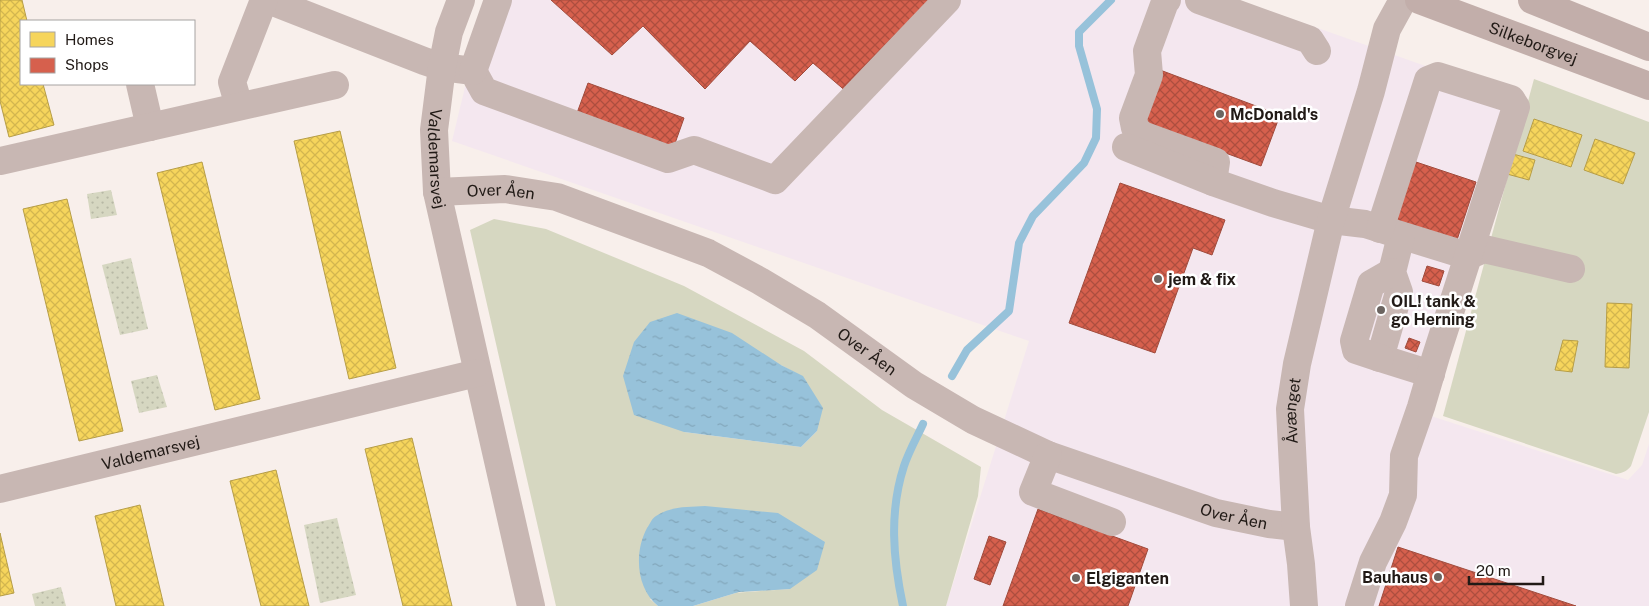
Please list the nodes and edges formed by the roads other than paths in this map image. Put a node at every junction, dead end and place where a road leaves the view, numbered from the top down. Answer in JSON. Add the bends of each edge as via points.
{"nodes":[{"id":1,"x":461,"y":0,"type":"edge"},
{"id":2,"x":498,"y":0,"type":"edge"},
{"id":3,"x":947,"y":0,"type":"edge"},
{"id":4,"x":1167,"y":0,"type":"edge"},
{"id":5,"x":1184,"y":0,"type":"edge"},
{"id":6,"x":1199,"y":0,"type":"edge"},
{"id":7,"x":1403,"y":0,"type":"edge"},
{"id":8,"x":1419,"y":0,"type":"edge"},
{"id":9,"x":1532,"y":0,"type":"edge"},
{"id":10,"x":275,"y":2,"type":"edge"},
{"id":11,"x":1649,"y":47,"type":"edge"},
{"id":12,"x":1317,"y":51,"type":"dead end"},
{"id":13,"x":442,"y":67,"type":"junction"},
{"id":14,"x":1148,"y":68,"type":"junction"},
{"id":15,"x":473,"y":71,"type":"junction"},
{"id":16,"x":140,"y":85,"type":"edge"},
{"id":17,"x":335,"y":85,"type":"dead end"},
{"id":18,"x":1649,"y":86,"type":"edge"},
{"id":19,"x":239,"y":106,"type":"junction"},
{"id":20,"x":150,"y":127,"type":"junction"},
{"id":21,"x":1126,"y":147,"type":"dead end"},
{"id":22,"x":0,"y":161,"type":"edge"},
{"id":23,"x":1213,"y":182,"type":"junction"},
{"id":24,"x":437,"y":192,"type":"junction"},
{"id":25,"x":1331,"y":220,"type":"junction"},
{"id":26,"x":1390,"y":233,"type":"junction"},
{"id":27,"x":1468,"y":256,"type":"junction"},
{"id":28,"x":1571,"y":269,"type":"dead end"},
{"id":29,"x":477,"y":373,"type":"junction"},
{"id":30,"x":1431,"y":374,"type":"junction"},
{"id":31,"x":1048,"y":455,"type":"junction"},
{"id":32,"x":0,"y":489,"type":"edge"},
{"id":33,"x":1112,"y":522,"type":"dead end"},
{"id":34,"x":1296,"y":527,"type":"junction"},
{"id":35,"x":531,"y":606,"type":"edge"},
{"id":36,"x":1304,"y":606,"type":"edge"},
{"id":37,"x":1359,"y":606,"type":"edge"}],
"edges":[{"from":1,"to":13,"type":"street","via":[[449,32]]},
{"from":2,"to":15,"type":"street"},
{"from":3,"to":15,"type":"street","via":[[775,180],[694,150],[668,159],[484,91]]},
{"from":4,"to":14,"type":"street","via":[[1147,51]]},
{"from":5,"to":14,"type":"street","via":[[1163,56]]},
{"from":6,"to":12,"type":"street","via":[[1310,40]]},
{"from":7,"to":25,"type":"street","name":"Åvænget","via":[[1387,29]]},
{"from":8,"to":18,"type":"main road","name":"Silkeborgvej"},
{"from":9,"to":11,"type":"main road"},
{"from":10,"to":13,"type":"street"},
{"from":10,"to":19,"type":"street","via":[[232,82]]},
{"from":13,"to":15,"type":"street"},
{"from":13,"to":24,"type":"street","name":"Valdemarsvej","via":[[434,130]]},
{"from":14,"to":23,"type":"street","via":[[1133,118],[1135,128],[1142,135],[1216,162]]},
{"from":16,"to":20,"type":"street"},
{"from":17,"to":19,"type":"street"},
{"from":19,"to":20,"type":"street"},
{"from":20,"to":22,"type":"street"},
{"from":21,"to":23,"type":"street"},
{"from":23,"to":25,"type":"street"},
{"from":24,"to":29,"type":"street","name":"Valdemarsvej"},
{"from":24,"to":31,"type":"street","name":"Over Åen","via":[[505,189],[557,197],[708,253],[817,315],[939,400],[973,420]]},
{"from":25,"to":26,"type":"street","via":[[1365,224]]},
{"from":25,"to":34,"type":"street","name":"Åvænget","via":[[1303,334],[1290,409]]},
{"from":26,"to":27,"type":"street"},
{"from":26,"to":27,"type":"street","via":[[1428,80],[1438,76],[1511,99],[1516,107]]},
{"from":26,"to":30,"type":"street","via":[[1392,272],[1399,292],[1380,358]]},
{"from":27,"to":28,"type":"street","via":[[1484,248]]},
{"from":27,"to":30,"type":"street"},
{"from":29,"to":32,"type":"street","name":"Valdemarsvej"},
{"from":29,"to":35,"type":"street","name":"Valdemarsvej"},
{"from":30,"to":37,"type":"street","via":[[1404,456],[1402,495],[1373,562]]},
{"from":31,"to":33,"type":"street","via":[[1033,492]]},
{"from":31,"to":34,"type":"street","name":"Over Åen","via":[[1216,513]]},
{"from":34,"to":36,"type":"street","name":"Åvænget"}]}
